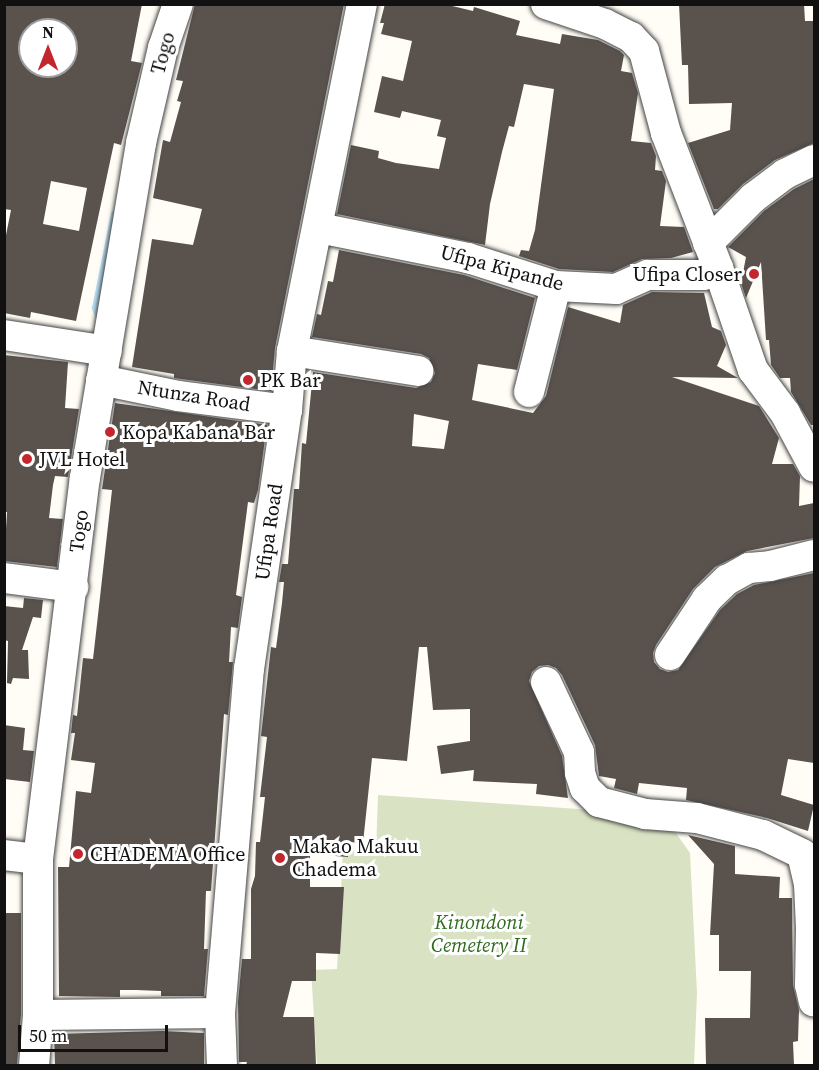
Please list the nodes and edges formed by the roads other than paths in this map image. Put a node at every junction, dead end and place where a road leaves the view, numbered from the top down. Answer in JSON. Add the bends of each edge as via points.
{"nodes":[{"id":1,"x":178,"y":4,"type":"edge"},
{"id":2,"x":362,"y":4,"type":"edge"},
{"id":3,"x":546,"y":4,"type":"edge"},
{"id":4,"x":814,"y":160,"type":"edge"},
{"id":5,"x":319,"y":228,"type":"junction"},
{"id":6,"x":713,"y":255,"type":"junction"},
{"id":7,"x":556,"y":286,"type":"junction"},
{"id":8,"x":4,"y":335,"type":"edge"},
{"id":9,"x":107,"y":351,"type":"junction"},
{"id":10,"x":292,"y":351,"type":"junction"},
{"id":11,"x":418,"y":371,"type":"dead end"},
{"id":12,"x":101,"y":380,"type":"junction"},
{"id":13,"x":529,"y":392,"type":"dead end"},
{"id":14,"x":287,"y":410,"type":"junction"},
{"id":15,"x":814,"y":466,"type":"edge"},
{"id":16,"x":814,"y":555,"type":"edge"},
{"id":17,"x":4,"y":578,"type":"edge"},
{"id":18,"x":73,"y":587,"type":"junction"},
{"id":19,"x":670,"y":655,"type":"dead end"},
{"id":20,"x":546,"y":682,"type":"dead end"},
{"id":21,"x":808,"y":848,"type":"edge"},
{"id":22,"x":4,"y":855,"type":"edge"},
{"id":23,"x":38,"y":858,"type":"junction"},
{"id":24,"x":814,"y":1002,"type":"edge"},
{"id":25,"x":220,"y":1013,"type":"junction"},
{"id":26,"x":38,"y":1015,"type":"junction"},
{"id":27,"x":34,"y":1065,"type":"edge"},
{"id":28,"x":222,"y":1065,"type":"edge"}],
"edges":[{"from":1,"to":9,"type":"street","name":"Togo","via":[[163,48],[141,143]]},
{"from":2,"to":5,"type":"street","name":"Ufipa Road"},
{"from":3,"to":6,"type":"street","via":[[605,24],[631,38],[644,51],[666,133]]},
{"from":4,"to":6,"type":"street","via":[[784,174],[753,198]]},
{"from":5,"to":7,"type":"street","name":"Ufipa Kipande","via":[[468,258]]},
{"from":5,"to":10,"type":"street","name":"Ufipa Road"},
{"from":6,"to":7,"type":"street","name":"Ufipa Kipande","via":[[704,275],[648,275],[616,289]]},
{"from":6,"to":15,"type":"street","via":[[753,370],[786,413]]},
{"from":7,"to":13,"type":"street"},
{"from":8,"to":9,"type":"street"},
{"from":9,"to":12,"type":"street","name":"Togo"},
{"from":10,"to":11,"type":"street"},
{"from":10,"to":14,"type":"street","name":"Ufipa Road"},
{"from":12,"to":14,"type":"street","name":"Ntunza Road","via":[[178,396]]},
{"from":12,"to":18,"type":"street","name":"Togo"},
{"from":14,"to":25,"type":"street","name":"Ufipa Road","via":[[249,669]]},
{"from":16,"to":19,"type":"street","via":[[749,568],[727,580],[707,599]]},
{"from":17,"to":18,"type":"street"},
{"from":18,"to":23,"type":"street","name":"Togo"},
{"from":20,"to":21,"type":"street","via":[[579,752],[585,788],[599,802],[645,814],[697,818]]},
{"from":21,"to":24,"type":"street","via":[[810,985]]},
{"from":22,"to":23,"type":"street"},
{"from":23,"to":26,"type":"street","name":"Togo"},
{"from":25,"to":26,"type":"street"},
{"from":25,"to":28,"type":"street","name":"Ufipa Road"},
{"from":26,"to":27,"type":"street","name":"Togo"}]}
